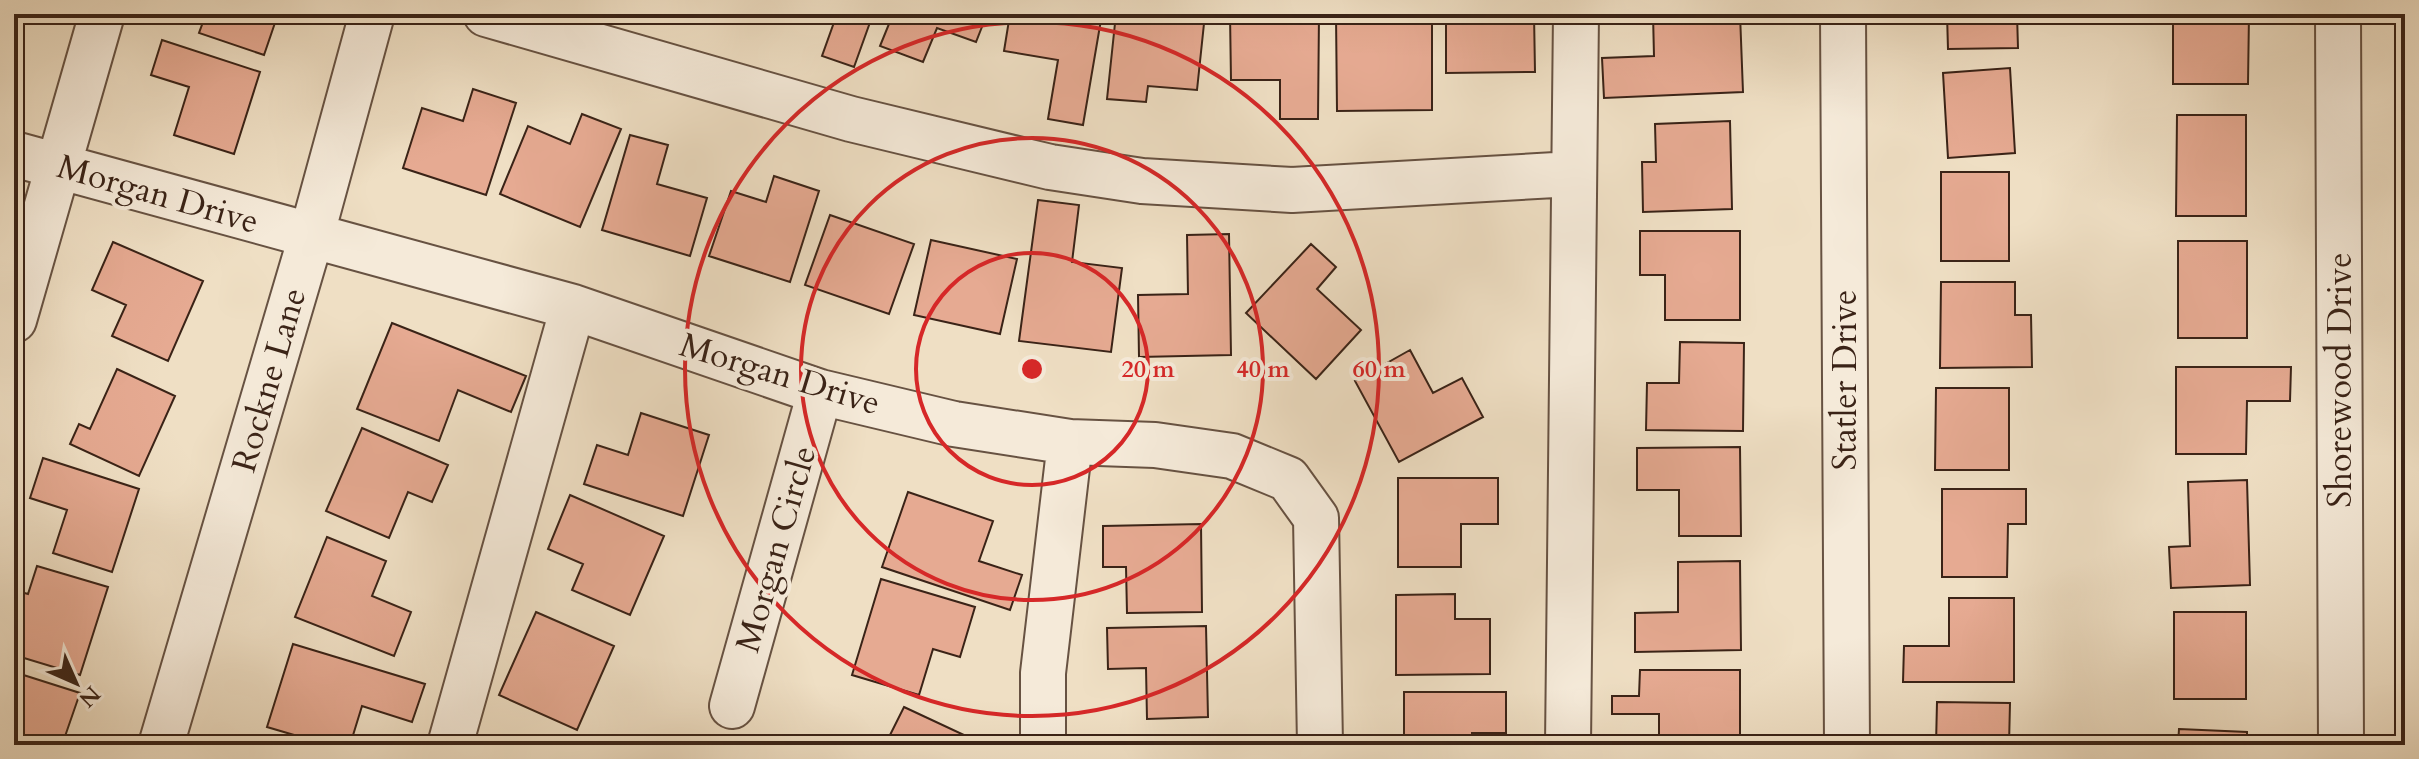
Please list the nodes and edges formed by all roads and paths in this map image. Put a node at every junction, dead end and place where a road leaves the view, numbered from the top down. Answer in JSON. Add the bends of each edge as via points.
{"nodes":[{"id":1,"x":102,"y":14,"type":"edge"},
{"id":2,"x":372,"y":14,"type":"edge"},
{"id":3,"x":486,"y":14,"type":"edge"},
{"id":4,"x":1576,"y":14,"type":"edge"},
{"id":5,"x":1843,"y":14,"type":"edge"},
{"id":6,"x":2338,"y":14,"type":"edge"},
{"id":7,"x":14,"y":154,"type":"edge"},
{"id":8,"x":57,"y":166,"type":"junction"},
{"id":9,"x":1573,"y":174,"type":"junction"},
{"id":10,"x":311,"y":237,"type":"junction"},
{"id":11,"x":573,"y":307,"type":"junction"},
{"id":12,"x":14,"y":320,"type":"edge"},
{"id":13,"x":820,"y":392,"type":"junction"},
{"id":14,"x":1070,"y":442,"type":"junction"},
{"id":15,"x":732,"y":706,"type":"dead end"},
{"id":16,"x":161,"y":745,"type":"edge"},
{"id":17,"x":450,"y":745,"type":"edge"},
{"id":18,"x":1043,"y":745,"type":"edge"},
{"id":19,"x":1320,"y":745,"type":"edge"},
{"id":20,"x":1568,"y":745,"type":"edge"},
{"id":21,"x":1847,"y":745,"type":"edge"},
{"id":22,"x":2341,"y":745,"type":"edge"}],
"edges":[{"from":1,"to":8,"type":"street"},
{"from":2,"to":10,"type":"street","name":"Rockne Lane"},
{"from":3,"to":9,"type":"street","via":[[851,119],[1050,167],[1142,181],[1292,190]]},
{"from":4,"to":9,"type":"street"},
{"from":5,"to":21,"type":"street","name":"Statler Drive"},
{"from":6,"to":22,"type":"street","name":"Shorewood Drive"},
{"from":7,"to":8,"type":"street","name":"Morgan Drive"},
{"from":8,"to":10,"type":"street","name":"Morgan Drive"},
{"from":8,"to":12,"type":"street"},
{"from":9,"to":20,"type":"street"},
{"from":10,"to":11,"type":"street","name":"Morgan Drive"},
{"from":10,"to":16,"type":"street","name":"Rockne Lane"},
{"from":11,"to":13,"type":"street","name":"Morgan Drive"},
{"from":11,"to":17,"type":"street"},
{"from":13,"to":14,"type":"street","name":"Morgan Drive","via":[[954,424]]},
{"from":13,"to":15,"type":"street","name":"Morgan Circle"},
{"from":14,"to":18,"type":"street","via":[[1043,673]]},
{"from":14,"to":19,"type":"street","name":"Morgan Drive","via":[[1155,445],[1232,456],[1288,479],[1316,518]]}]}
